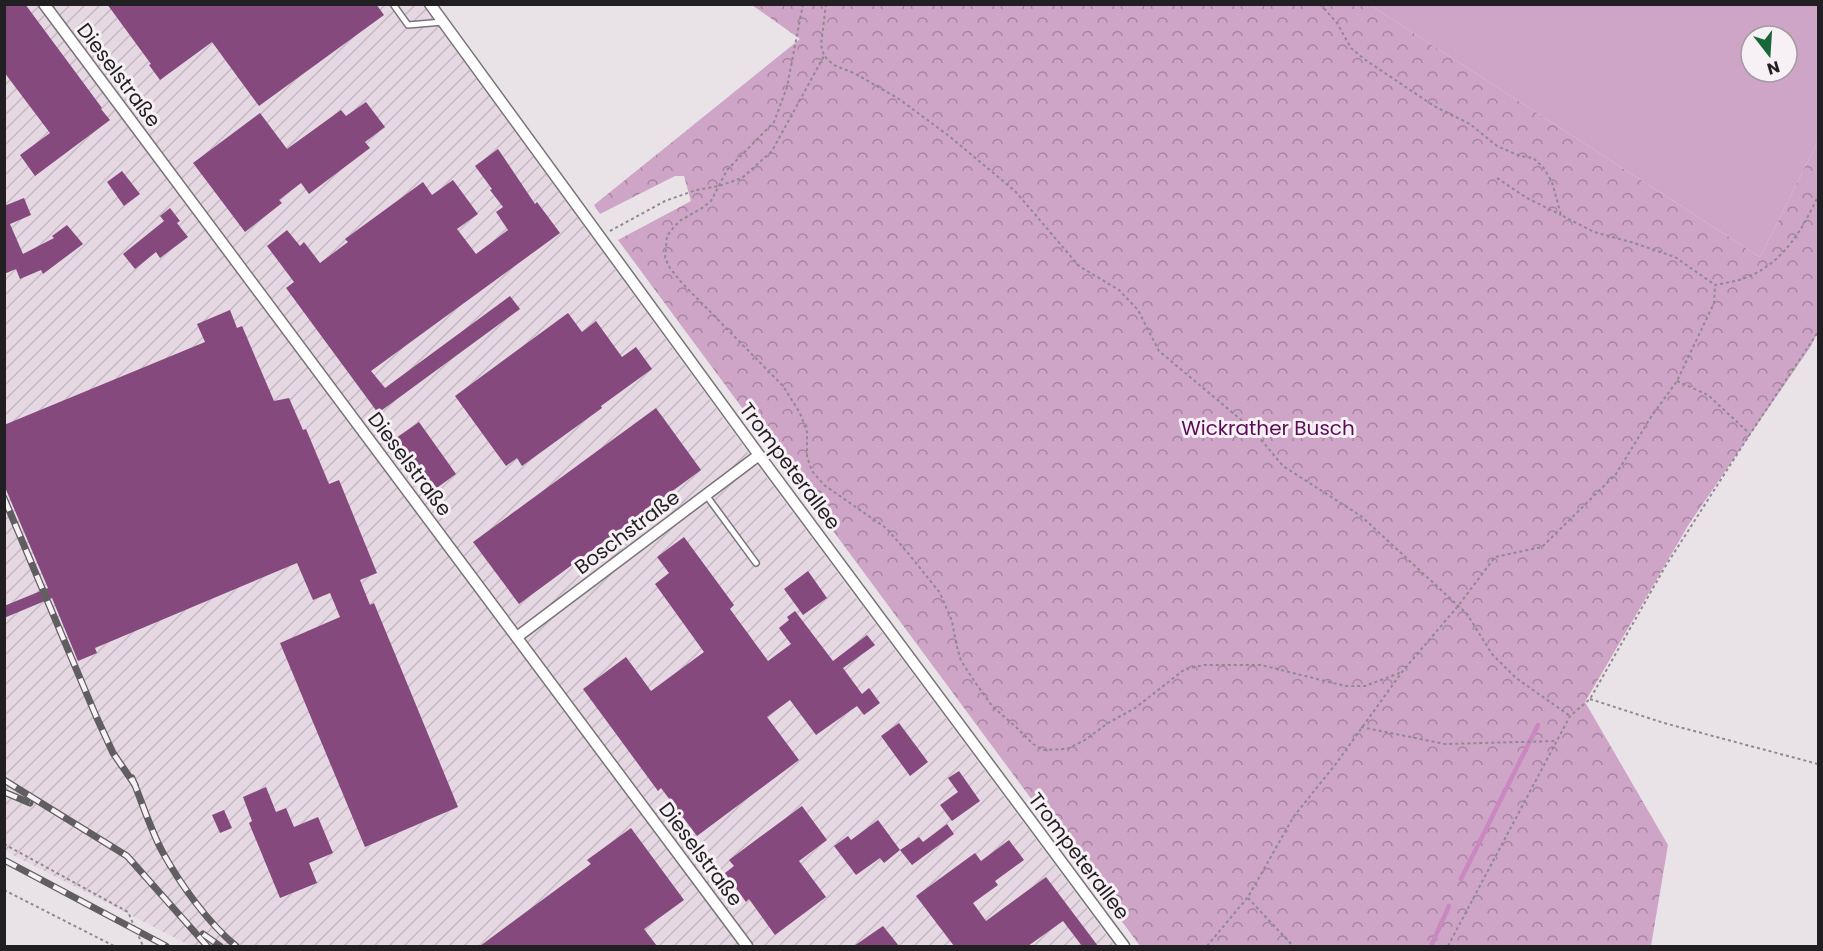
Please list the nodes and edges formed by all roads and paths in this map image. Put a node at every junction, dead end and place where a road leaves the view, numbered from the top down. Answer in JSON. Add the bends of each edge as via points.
{"nodes":[{"id":1,"x":44,"y":4,"type":"edge"},
{"id":2,"x":393,"y":4,"type":"edge"},
{"id":3,"x":430,"y":4,"type":"edge"},
{"id":4,"x":803,"y":4,"type":"edge"},
{"id":5,"x":826,"y":4,"type":"edge"},
{"id":6,"x":1320,"y":4,"type":"edge"},
{"id":7,"x":443,"y":22,"type":"junction"},
{"id":8,"x":824,"y":56,"type":"junction"},
{"id":9,"x":1497,"y":178,"type":"dead end"},
{"id":10,"x":719,"y":186,"type":"junction"},
{"id":11,"x":1818,"y":196,"type":"edge"},
{"id":12,"x":1561,"y":216,"type":"junction"},
{"id":13,"x":600,"y":237,"type":"junction"},
{"id":14,"x":1715,"y":285,"type":"junction"},
{"id":15,"x":1818,"y":332,"type":"edge"},
{"id":16,"x":1677,"y":381,"type":"junction"},
{"id":17,"x":1750,"y":434,"type":"junction"},
{"id":18,"x":759,"y":455,"type":"junction"},
{"id":19,"x":706,"y":495,"type":"junction"},
{"id":20,"x":756,"y":563,"type":"dead end"},
{"id":21,"x":1458,"y":606,"type":"junction"},
{"id":22,"x":517,"y":637,"type":"junction"},
{"id":23,"x":1402,"y":672,"type":"junction"},
{"id":24,"x":1590,"y":699,"type":"junction"},
{"id":25,"x":1570,"y":716,"type":"junction"},
{"id":26,"x":1361,"y":727,"type":"junction"},
{"id":27,"x":1557,"y":741,"type":"junction"},
{"id":28,"x":1818,"y":764,"type":"edge"},
{"id":29,"x":4,"y":844,"type":"edge"},
{"id":30,"x":4,"y":890,"type":"edge"},
{"id":31,"x":1248,"y":897,"type":"junction"},
{"id":32,"x":114,"y":946,"type":"edge"},
{"id":33,"x":143,"y":946,"type":"edge"},
{"id":34,"x":747,"y":946,"type":"edge"},
{"id":35,"x":1124,"y":946,"type":"edge"},
{"id":36,"x":1207,"y":946,"type":"edge"},
{"id":37,"x":1293,"y":946,"type":"edge"},
{"id":38,"x":1448,"y":946,"type":"edge"}],
"edges":[{"from":1,"to":22,"type":"street","name":"Dieselstraße"},
{"from":2,"to":7,"type":"lane","via":[[408,25]]},
{"from":3,"to":7,"type":"street","name":"Trompeterallee"},
{"from":4,"to":10,"type":"path","via":[[787,87],[774,122],[727,170]]},
{"from":5,"to":8,"type":"path","via":[[821,45]]},
{"from":6,"to":12,"type":"path","via":[[1351,48],[1364,59],[1434,106],[1470,124],[1497,146],[1533,159],[1543,167],[1552,182]]},
{"from":7,"to":13,"type":"street","name":"Trompeterallee"},
{"from":8,"to":10,"type":"path","via":[[772,151],[742,178]]},
{"from":8,"to":21,"type":"path","via":[[899,99],[1016,191],[1079,266],[1119,290],[1138,310],[1159,351],[1252,429],[1282,466],[1361,516]]},
{"from":9,"to":12,"type":"path"},
{"from":10,"to":13,"type":"path","via":[[665,201]]},
{"from":10,"to":23,"type":"path","via":[[711,201],[681,220],[667,236],[665,258],[670,268],[783,386],[800,412],[807,432],[807,457],[812,471],[824,485],[886,528],[940,593],[952,621],[961,661],[992,706],[1033,744],[1043,750],[1067,749],[1135,708],[1185,669],[1204,664],[1261,665],[1346,686],[1365,686]]},
{"from":11,"to":14,"type":"path","via":[[1793,242],[1770,265],[1743,279]]},
{"from":12,"to":14,"type":"path","via":[[1594,232],[1675,257]]},
{"from":13,"to":18,"type":"street","name":"Trompeterallee"},
{"from":14,"to":16,"type":"path","via":[[1713,303]]},
{"from":15,"to":17,"type":"path"},
{"from":16,"to":17,"type":"path","via":[[1708,395]]},
{"from":16,"to":21,"type":"path","via":[[1616,474],[1542,547],[1495,557]]},
{"from":17,"to":24,"type":"path","via":[[1665,567]]},
{"from":18,"to":19,"type":"street","name":"Boschstraße"},
{"from":18,"to":35,"type":"street","name":"Trompeterallee"},
{"from":19,"to":20,"type":"lane"},
{"from":19,"to":22,"type":"street","name":"Boschstraße"},
{"from":21,"to":23,"type":"path"},
{"from":21,"to":25,"type":"path","via":[[1492,654],[1516,678]]},
{"from":22,"to":34,"type":"street","name":"Dieselstraße"},
{"from":23,"to":26,"type":"path"},
{"from":24,"to":25,"type":"path"},
{"from":24,"to":28,"type":"path"},
{"from":25,"to":27,"type":"path"},
{"from":26,"to":27,"type":"path","via":[[1444,744]]},
{"from":26,"to":31,"type":"path","via":[[1294,816]]},
{"from":27,"to":38,"type":"path"},
{"from":29,"to":33,"type":"path","via":[[128,912]]},
{"from":30,"to":32,"type":"path"},
{"from":31,"to":36,"type":"path"},
{"from":31,"to":37,"type":"path"}]}
